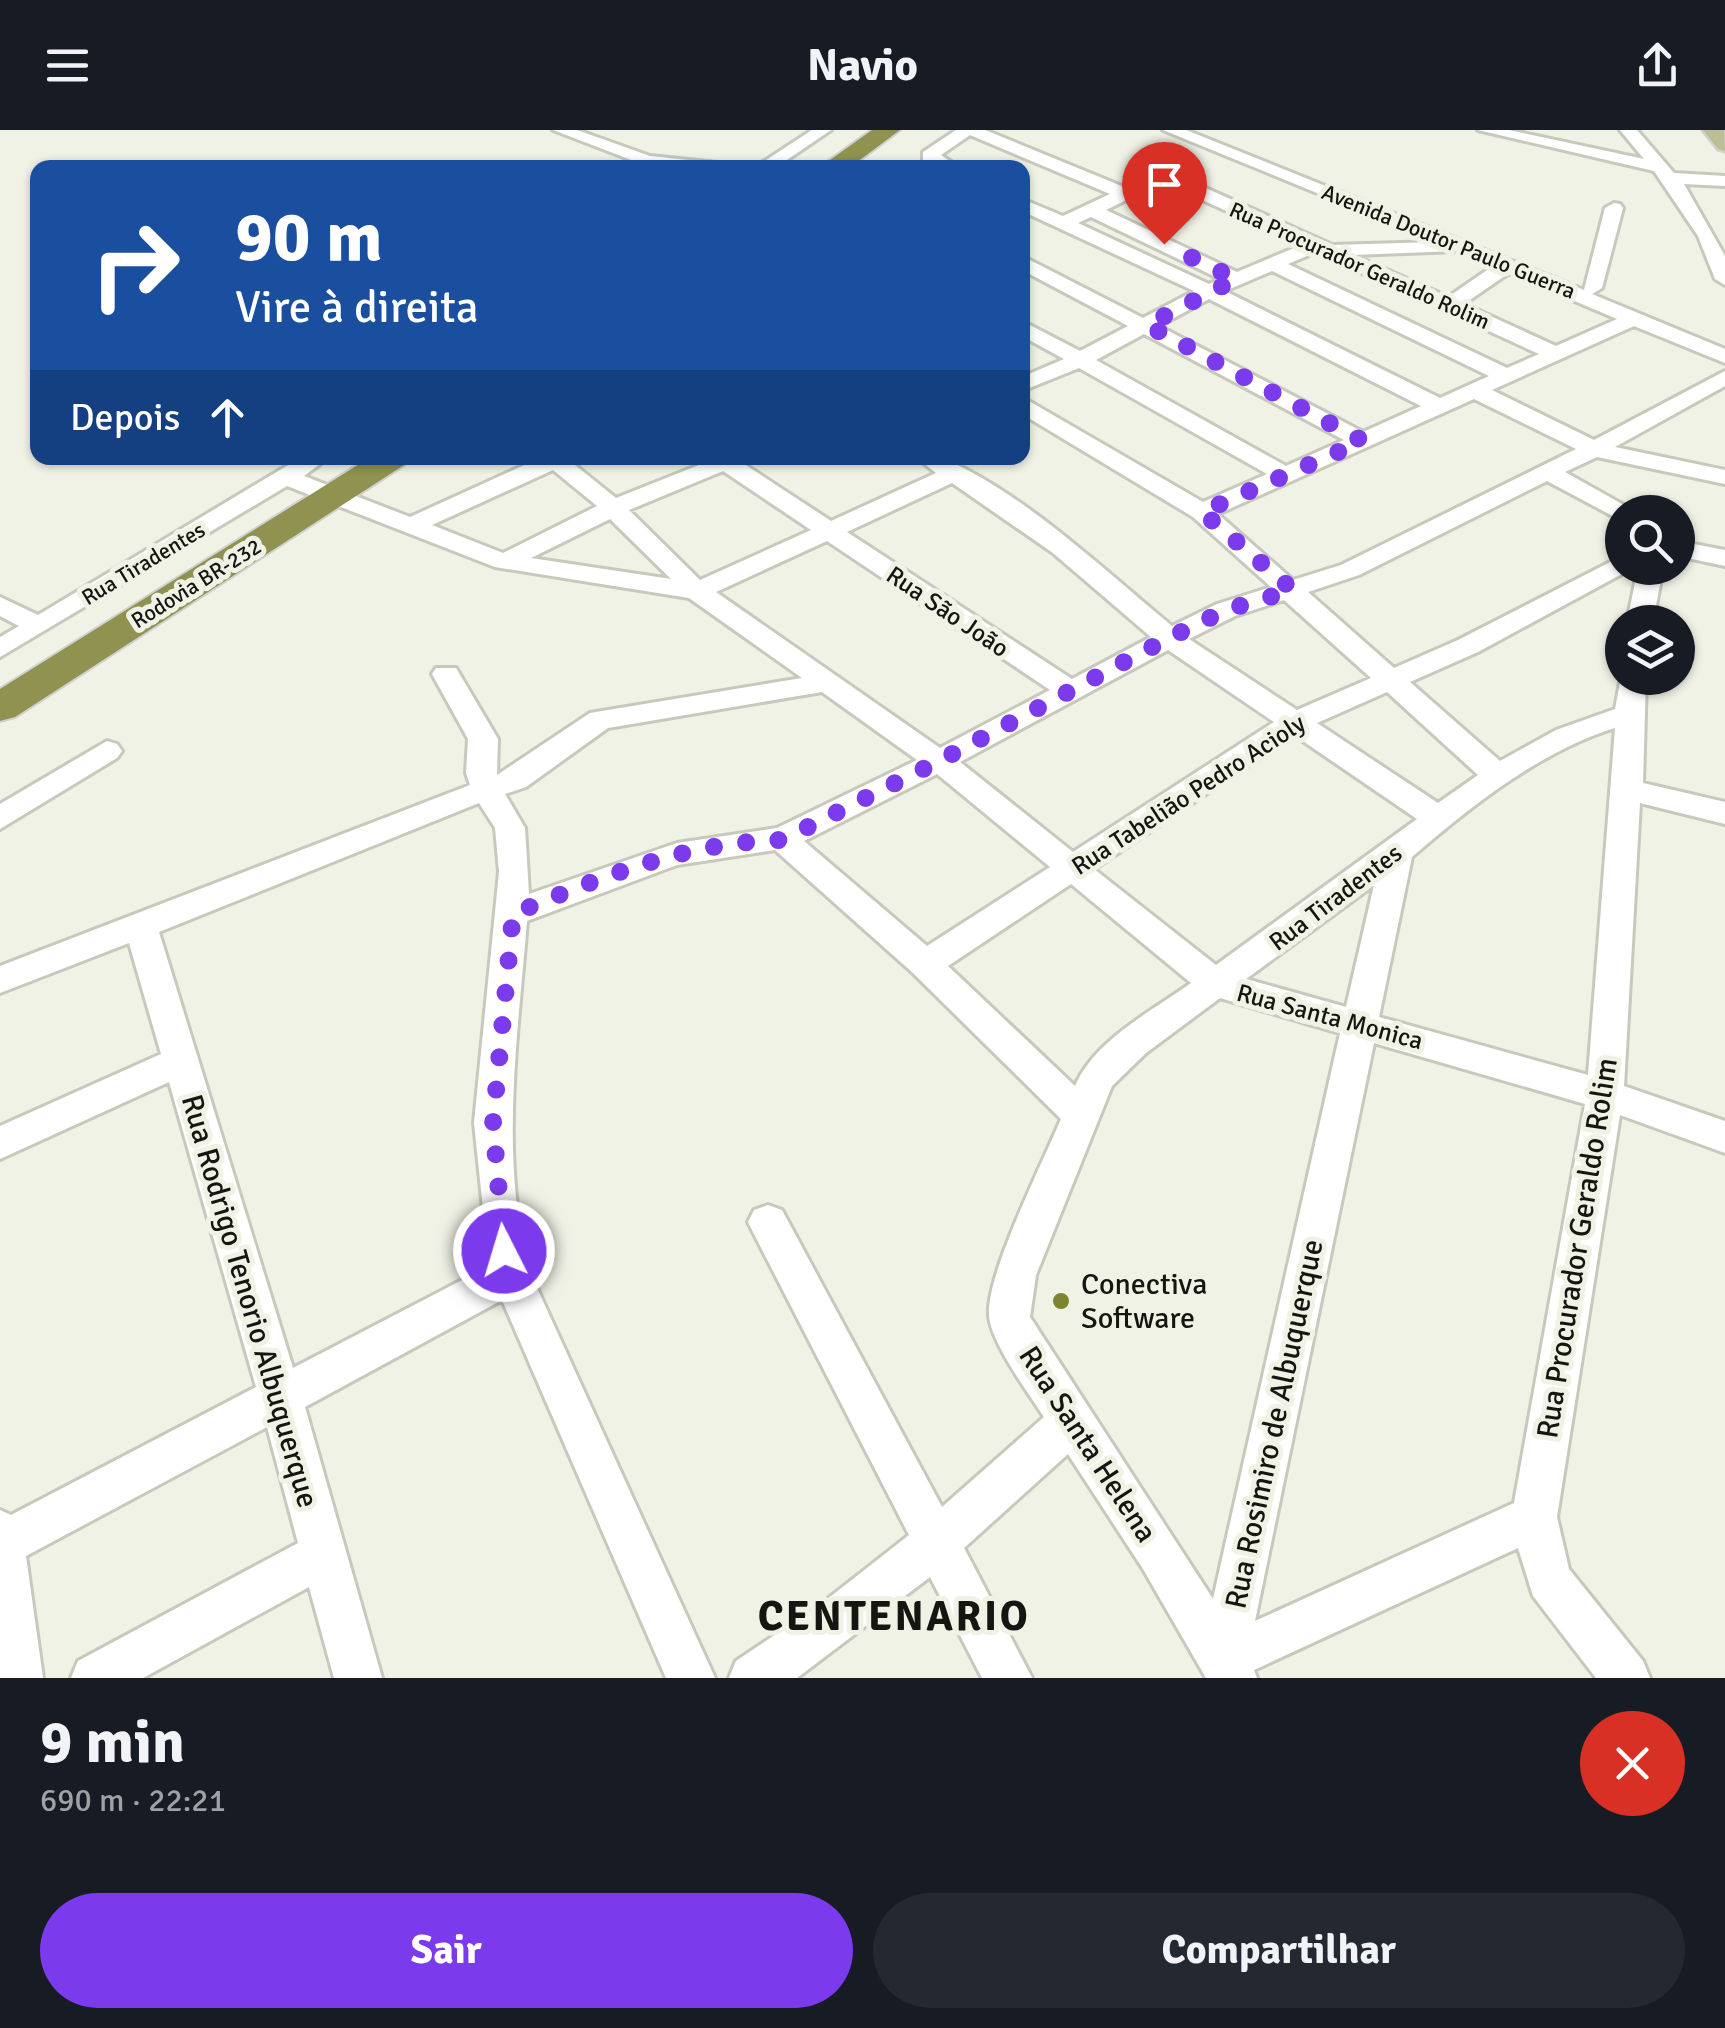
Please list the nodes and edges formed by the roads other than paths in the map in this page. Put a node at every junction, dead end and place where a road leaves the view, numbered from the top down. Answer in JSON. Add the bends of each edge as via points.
{"nodes":[{"id":1,"x":560,"y":130,"type":"edge"},
{"id":2,"x":823,"y":130,"type":"edge"},
{"id":3,"x":888,"y":130,"type":"edge"},
{"id":4,"x":969,"y":130,"type":"edge"},
{"id":5,"x":1171,"y":130,"type":"edge"},
{"id":6,"x":1196,"y":130,"type":"edge"},
{"id":7,"x":1486,"y":130,"type":"edge"},
{"id":8,"x":1628,"y":130,"type":"edge"},
{"id":9,"x":1713,"y":130,"type":"edge"},
{"id":10,"x":1725,"y":145,"type":"edge"},
{"id":11,"x":1222,"y":146,"type":"junction"},
{"id":12,"x":929,"y":156,"type":"junction"},
{"id":13,"x":644,"y":160,"type":"edge"},
{"id":14,"x":775,"y":160,"type":"edge"},
{"id":15,"x":843,"y":160,"type":"edge"},
{"id":16,"x":923,"y":160,"type":"edge"},
{"id":17,"x":937,"y":160,"type":"edge"},
{"id":18,"x":1665,"y":172,"type":"junction"},
{"id":19,"x":1164,"y":176,"type":"junction"},
{"id":20,"x":1725,"y":181,"type":"edge"},
{"id":21,"x":1125,"y":194,"type":"junction"},
{"id":22,"x":1351,"y":195,"type":"junction"},
{"id":23,"x":1614,"y":208,"type":"dead end"},
{"id":24,"x":1092,"y":210,"type":"junction"},
{"id":25,"x":1030,"y":211,"type":"edge"},
{"id":26,"x":1061,"y":224,"type":"junction"},
{"id":27,"x":1322,"y":247,"type":"junction"},
{"id":28,"x":1463,"y":248,"type":"junction"},
{"id":29,"x":1272,"y":264,"type":"junction"},
{"id":30,"x":1030,"y":266,"type":"edge"},
{"id":31,"x":1507,"y":266,"type":"junction"},
{"id":32,"x":1236,"y":279,"type":"junction"},
{"id":33,"x":1725,"y":279,"type":"edge"},
{"id":34,"x":1592,"y":288,"type":"junction"},
{"id":35,"x":1208,"y":291,"type":"junction"},
{"id":36,"x":1449,"y":305,"type":"junction"},
{"id":37,"x":1636,"y":318,"type":"junction"},
{"id":38,"x":1147,"y":325,"type":"junction"},
{"id":39,"x":1030,"y":332,"type":"edge"},
{"id":40,"x":1725,"y":344,"type":"edge"},
{"id":41,"x":1555,"y":354,"type":"junction"},
{"id":42,"x":1725,"y":357,"type":"edge"},
{"id":43,"x":1079,"y":360,"type":"junction"},
{"id":44,"x":1508,"y":376,"type":"junction"},
{"id":45,"x":1725,"y":377,"type":"edge"},
{"id":46,"x":1030,"y":381,"type":"edge"},
{"id":47,"x":1476,"y":391,"type":"junction"},
{"id":48,"x":1441,"y":408,"type":"junction"},
{"id":49,"x":1030,"y":409,"type":"edge"},
{"id":50,"x":1363,"y":441,"type":"junction"},
{"id":51,"x":1594,"y":449,"type":"junction"},
{"id":52,"x":305,"y":465,"type":"edge"},
{"id":53,"x":381,"y":465,"type":"edge"},
{"id":54,"x":540,"y":465,"type":"edge"},
{"id":55,"x":563,"y":465,"type":"edge"},
{"id":56,"x":711,"y":465,"type":"edge"},
{"id":57,"x":729,"y":465,"type":"edge"},
{"id":58,"x":940,"y":465,"type":"edge"},
{"id":59,"x":1546,"y":471,"type":"junction"},
{"id":60,"x":954,"y":473,"type":"junction"},
{"id":61,"x":1284,"y":474,"type":"junction"},
{"id":62,"x":286,"y":477,"type":"junction"},
{"id":63,"x":1725,"y":477,"type":"edge"},
{"id":64,"x":333,"y":496,"type":"junction"},
{"id":65,"x":1605,"y":504,"type":"edge"},
{"id":66,"x":612,"y":508,"type":"junction"},
{"id":67,"x":1202,"y":512,"type":"junction"},
{"id":68,"x":410,"y":526,"type":"junction"},
{"id":69,"x":826,"y":530,"type":"junction"},
{"id":70,"x":1695,"y":551,"type":"edge"},
{"id":71,"x":1725,"y":558,"type":"edge"},
{"id":72,"x":504,"y":562,"type":"junction"},
{"id":73,"x":1605,"y":573,"type":"edge"},
{"id":74,"x":1293,"y":590,"type":"junction"},
{"id":75,"x":697,"y":591,"type":"junction"},
{"id":76,"x":0,"y":605,"type":"edge"},
{"id":77,"x":39,"y":626,"type":"junction"},
{"id":78,"x":1169,"y":638,"type":"junction"},
{"id":79,"x":0,"y":649,"type":"edge"},
{"id":80,"x":446,"y":674,"type":"dead end"},
{"id":81,"x":1388,"y":681,"type":"junction"},
{"id":82,"x":826,"y":683,"type":"junction"},
{"id":83,"x":1071,"y":691,"type":"junction"},
{"id":84,"x":1629,"y":696,"type":"edge"},
{"id":85,"x":0,"y":708,"type":"edge"},
{"id":86,"x":1293,"y":723,"type":"junction"},
{"id":87,"x":107,"y":751,"type":"dead end"},
{"id":88,"x":939,"y":761,"type":"junction"},
{"id":89,"x":1500,"y":778,"type":"junction"},
{"id":90,"x":486,"y":790,"type":"junction"},
{"id":91,"x":1628,"y":790,"type":"junction"},
{"id":92,"x":1725,"y":812,"type":"edge"},
{"id":93,"x":0,"y":818,"type":"edge"},
{"id":94,"x":1438,"y":818,"type":"junction"},
{"id":95,"x":782,"y":840,"type":"junction"},
{"id":96,"x":1397,"y":852,"type":"junction"},
{"id":97,"x":1071,"y":868,"type":"junction"},
{"id":98,"x":513,"y":914,"type":"junction"},
{"id":99,"x":140,"y":924,"type":"junction"},
{"id":100,"x":925,"y":964,"type":"junction"},
{"id":101,"x":0,"y":980,"type":"edge"},
{"id":102,"x":1216,"y":984,"type":"junction"},
{"id":103,"x":1360,"y":1022,"type":"junction"},
{"id":104,"x":1134,"y":1043,"type":"joint"},
{"id":105,"x":180,"y":1061,"type":"junction"},
{"id":106,"x":1605,"y":1095,"type":"junction"},
{"id":107,"x":1082,"y":1117,"type":"junction"},
{"id":108,"x":1725,"y":1137,"type":"edge"},
{"id":109,"x":0,"y":1144,"type":"edge"},
{"id":110,"x":768,"y":1222,"type":"dead end"},
{"id":111,"x":510,"y":1275,"type":"junction"},
{"id":112,"x":281,"y":1399,"type":"junction"},
{"id":113,"x":1072,"y":1421,"type":"junction"},
{"id":114,"x":1534,"y":1518,"type":"junction"},
{"id":115,"x":0,"y":1532,"type":"edge"},
{"id":116,"x":936,"y":1543,"type":"junction"},
{"id":117,"x":323,"y":1554,"type":"junction"},
{"id":118,"x":2,"y":1571,"type":"edge"},
{"id":119,"x":1228,"y":1669,"type":"edge"},
{"id":120,"x":19,"y":1678,"type":"edge"},
{"id":121,"x":94,"y":1678,"type":"edge"},
{"id":122,"x":358,"y":1678,"type":"edge"},
{"id":123,"x":691,"y":1678,"type":"edge"},
{"id":124,"x":752,"y":1678,"type":"edge"},
{"id":125,"x":1008,"y":1678,"type":"edge"},
{"id":126,"x":1626,"y":1678,"type":"edge"}],
"edges":[{"from":1,"to":13,"type":"street"},
{"from":2,"to":14,"type":"street"},
{"from":3,"to":15,"type":"highway"},
{"from":4,"to":12,"type":"street"},
{"from":4,"to":21,"type":"street"},
{"from":5,"to":11,"type":"street","name":"Avenida Doutor Paulo Guerra"},
{"from":6,"to":11,"type":"street","name":"Avenida Doutor Paulo Guerra"},
{"from":7,"to":18,"type":"street"},
{"from":8,"to":18,"type":"street"},
{"from":9,"to":10,"type":"main road"},
{"from":11,"to":19,"type":"street"},
{"from":11,"to":22,"type":"street","name":"Avenida Doutor Paulo Guerra"},
{"from":12,"to":16,"type":"street"},
{"from":12,"to":17,"type":"street"},
{"from":18,"to":20,"type":"street"},
{"from":18,"to":33,"type":"street","via":[[1707,236]]},
{"from":19,"to":21,"type":"street"},
{"from":19,"to":27,"type":"street","name":"Rua Procurador Geraldo Rolim"},
{"from":21,"to":24,"type":"street"},
{"from":22,"to":28,"type":"street","name":"Avenida Doutor Paulo Guerra"},
{"from":22,"to":34,"type":"street","name":"Avenida Doutor Paulo Guerra"},
{"from":23,"to":34,"type":"street"},
{"from":24,"to":26,"type":"street"},
{"from":24,"to":32,"type":"street"},
{"from":25,"to":26,"type":"street"},
{"from":26,"to":35,"type":"street"},
{"from":27,"to":28,"type":"street"},
{"from":27,"to":29,"type":"street"},
{"from":27,"to":36,"type":"street","name":"Rua Procurador Geraldo Rolim"},
{"from":28,"to":31,"type":"street","name":"Avenida Doutor Paulo Guerra"},
{"from":29,"to":32,"type":"street"},
{"from":29,"to":44,"type":"street"},
{"from":30,"to":38,"type":"street"},
{"from":31,"to":36,"type":"street"},
{"from":31,"to":37,"type":"street","name":"Avenida Doutor Paulo Guerra"},
{"from":32,"to":35,"type":"street"},
{"from":34,"to":40,"type":"street","name":"Avenida Doutor Paulo Guerra"},
{"from":35,"to":38,"type":"street"},
{"from":35,"to":48,"type":"street"},
{"from":36,"to":41,"type":"street","name":"Rua Procurador Geraldo Rolim"},
{"from":37,"to":41,"type":"street"},
{"from":37,"to":42,"type":"street","name":"Avenida Doutor Paulo Guerra"},
{"from":38,"to":43,"type":"street"},
{"from":38,"to":50,"type":"street"},
{"from":39,"to":43,"type":"street"},
{"from":41,"to":44,"type":"street"},
{"from":43,"to":46,"type":"street"},
{"from":43,"to":61,"type":"street"},
{"from":44,"to":47,"type":"street"},
{"from":45,"to":51,"type":"street"},
{"from":47,"to":48,"type":"street"},
{"from":47,"to":51,"type":"street"},
{"from":48,"to":50,"type":"street"},
{"from":49,"to":67,"type":"street"},
{"from":50,"to":61,"type":"street"},
{"from":51,"to":59,"type":"street"},
{"from":51,"to":63,"type":"street"},
{"from":52,"to":62,"type":"street","name":"Rua Tiradentes"},
{"from":53,"to":64,"type":"highway","name":"Rodovia BR-232"},
{"from":54,"to":68,"type":"street"},
{"from":55,"to":66,"type":"street"},
{"from":56,"to":66,"type":"street"},
{"from":57,"to":69,"type":"street","name":"Rua São João"},
{"from":58,"to":60,"type":"street"},
{"from":59,"to":65,"type":"street"},
{"from":59,"to":74,"type":"street","via":[[1350,570]]},
{"from":60,"to":69,"type":"street"},
{"from":60,"to":78,"type":"street","via":[[1062,548]]},
{"from":61,"to":67,"type":"street"},
{"from":62,"to":64,"type":"street"},
{"from":62,"to":77,"type":"street","name":"Rua Tiradentes"},
{"from":64,"to":68,"type":"street"},
{"from":64,"to":85,"type":"highway","name":"Rodovia BR-232"},
{"from":66,"to":72,"type":"street"},
{"from":66,"to":75,"type":"street"},
{"from":67,"to":74,"type":"street"},
{"from":68,"to":72,"type":"street"},
{"from":69,"to":75,"type":"street"},
{"from":69,"to":83,"type":"street","name":"Rua São João"},
{"from":70,"to":71,"type":"street"},
{"from":72,"to":75,"type":"street"},
{"from":73,"to":81,"type":"street","name":"Rua Tabelião Pedro Acioly"},
{"from":74,"to":78,"type":"street","via":[[1226,610]]},
{"from":74,"to":81,"type":"street"},
{"from":75,"to":82,"type":"street"},
{"from":76,"to":77,"type":"street"},
{"from":77,"to":79,"type":"street","name":"Rua Tiradentes"},
{"from":78,"to":83,"type":"street"},
{"from":78,"to":86,"type":"street"},
{"from":80,"to":90,"type":"street","via":[[483,739]]},
{"from":81,"to":86,"type":"street","name":"Rua Tabelião Pedro Acioly"},
{"from":81,"to":89,"type":"street"},
{"from":82,"to":88,"type":"street"},
{"from":82,"to":90,"type":"street","via":[[600,720],[527,774]]},
{"from":83,"to":88,"type":"street"},
{"from":84,"to":89,"type":"street","name":"Rua Tiradentes"},
{"from":84,"to":91,"type":"street","name":"Rua Procurador Geraldo Rolim"},
{"from":86,"to":94,"type":"street"},
{"from":86,"to":97,"type":"street","name":"Rua Tabelião Pedro Acioly"},
{"from":87,"to":93,"type":"street"},
{"from":88,"to":95,"type":"street"},
{"from":88,"to":97,"type":"street","name":"Rua Santa Monica"},
{"from":89,"to":94,"type":"street","name":"Rua Tiradentes"},
{"from":90,"to":98,"type":"street","via":[[510,828]]},
{"from":90,"to":99,"type":"street"},
{"from":91,"to":92,"type":"street"},
{"from":91,"to":106,"type":"street","name":"Rua Procurador Geraldo Rolim"},
{"from":94,"to":96,"type":"street","name":"Rua Tiradentes"},
{"from":95,"to":98,"type":"street","via":[[662,856]]},
{"from":95,"to":100,"type":"street"},
{"from":96,"to":102,"type":"street","name":"Rua Tiradentes"},
{"from":96,"to":103,"type":"street","name":"Rua Rosimiro de Albuquerque"},
{"from":97,"to":100,"type":"street","name":"Rua Tabelião Pedro Acioly"},
{"from":97,"to":102,"type":"street","name":"Rua Santa Monica"},
{"from":98,"to":111,"type":"street","via":[[493,1123]]},
{"from":99,"to":101,"type":"street"},
{"from":99,"to":105,"type":"street","name":"Rua Rodrigo Tenorio Albuquerque"},
{"from":100,"to":107,"type":"street"},
{"from":102,"to":103,"type":"street","name":"Rua Santa Monica"},
{"from":102,"to":104,"type":"street","name":"Rua Tiradentes"},
{"from":103,"to":106,"type":"street","name":"Rua Santa Monica"},
{"from":103,"to":119,"type":"street","name":"Rua Rosimiro de Albuquerque"},
{"from":104,"to":107,"type":"street","name":"Rua Santa Helena","via":[[1097,1078]]},
{"from":105,"to":109,"type":"street"},
{"from":105,"to":112,"type":"street","name":"Rua Rodrigo Tenorio Albuquerque"},
{"from":106,"to":108,"type":"street","name":"Rua Santa Monica"},
{"from":106,"to":114,"type":"street","name":"Rua Procurador Geraldo Rolim"},
{"from":107,"to":113,"type":"street","name":"Rua Santa Helena","via":[[1016,1275],[1009,1318]]},
{"from":110,"to":116,"type":"street"},
{"from":111,"to":112,"type":"street"},
{"from":111,"to":123,"type":"street"},
{"from":112,"to":117,"type":"street","name":"Rua Rodrigo Tenorio Albuquerque"},
{"from":112,"to":118,"type":"street"},
{"from":113,"to":116,"type":"street"},
{"from":113,"to":119,"type":"street","name":"Rua Santa Helena"},
{"from":114,"to":119,"type":"street","name":"Rua Rosimiro de Albuquerque"},
{"from":114,"to":126,"type":"street","name":"Rua Procurador Geraldo Rolim","via":[[1549,1580]]},
{"from":115,"to":118,"type":"street"},
{"from":116,"to":124,"type":"street"},
{"from":116,"to":125,"type":"street"},
{"from":117,"to":121,"type":"street"},
{"from":117,"to":122,"type":"street","name":"Rua Rodrigo Tenorio Albuquerque"},
{"from":118,"to":120,"type":"street"}]}
